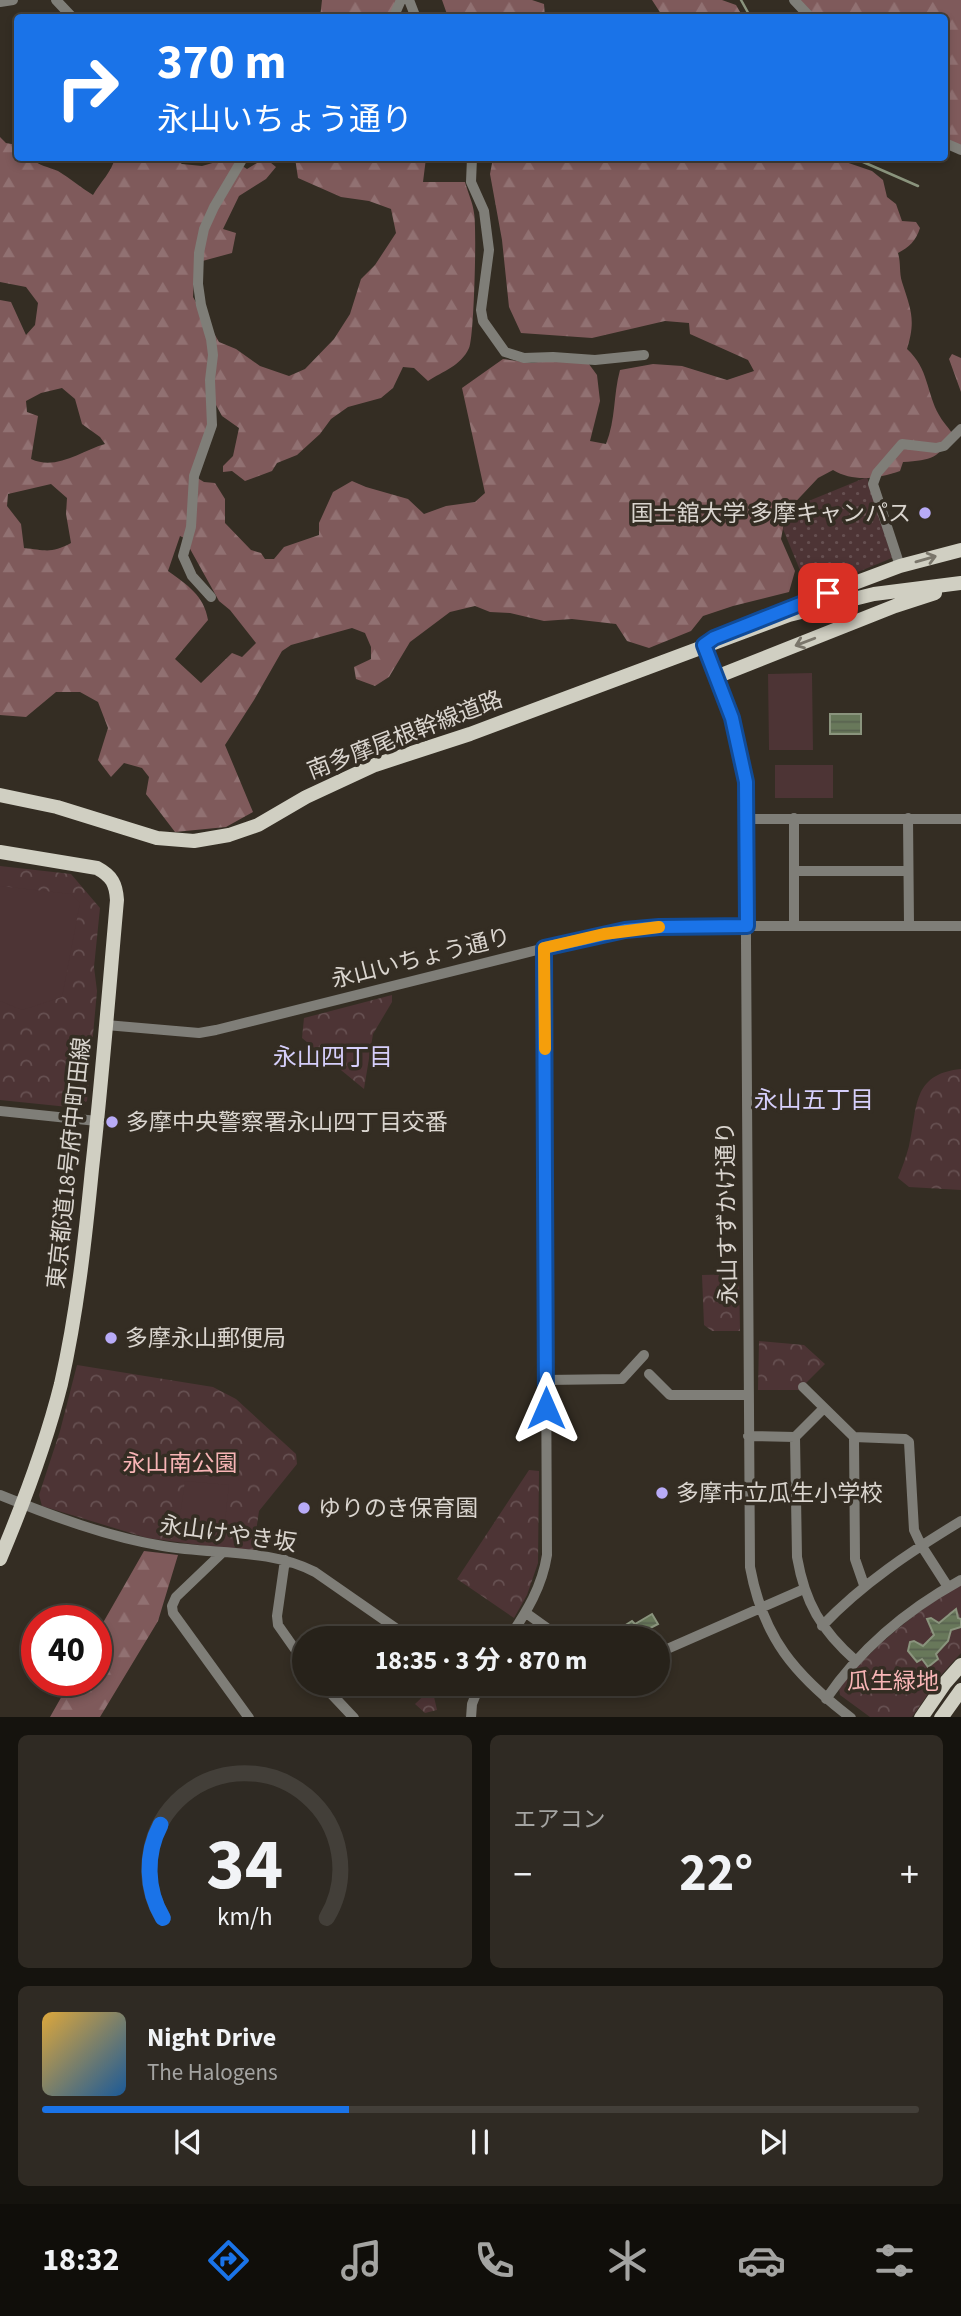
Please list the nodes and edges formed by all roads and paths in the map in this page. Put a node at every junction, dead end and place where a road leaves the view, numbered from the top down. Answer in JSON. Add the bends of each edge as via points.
{"nodes":[{"id":1,"x":13,"y":0,"type":"edge"},
{"id":2,"x":56,"y":0,"type":"edge"},
{"id":3,"x":794,"y":0,"type":"edge"},
{"id":4,"x":0,"y":2,"type":"edge"},
{"id":5,"x":69,"y":14,"type":"edge"},
{"id":6,"x":807,"y":14,"type":"edge"},
{"id":7,"x":241,"y":161,"type":"edge"},
{"id":8,"x":472,"y":161,"type":"edge"},
{"id":9,"x":644,"y":355,"type":"dead end"},
{"id":10,"x":961,"y":429,"type":"edge"},
{"id":11,"x":961,"y":550,"type":"edge"},
{"id":12,"x":900,"y":566,"type":"junction"},
{"id":13,"x":961,"y":584,"type":"edge"},
{"id":14,"x":211,"y":597,"type":"dead end"},
{"id":15,"x":704,"y":645,"type":"junction"},
{"id":16,"x":716,"y":677,"type":"junction"},
{"id":17,"x":0,"y":795,"type":"edge"},
{"id":18,"x":794,"y":818,"type":"junction"},
{"id":19,"x":908,"y":818,"type":"junction"},
{"id":20,"x":961,"y":818,"type":"edge"},
{"id":21,"x":745,"y":819,"type":"junction"},
{"id":22,"x":0,"y":852,"type":"edge"},
{"id":23,"x":794,"y":871,"type":"junction"},
{"id":24,"x":908,"y":871,"type":"junction"},
{"id":25,"x":909,"y":925,"type":"junction"},
{"id":26,"x":747,"y":926,"type":"junction"},
{"id":27,"x":794,"y":926,"type":"junction"},
{"id":28,"x":961,"y":926,"type":"edge"},
{"id":29,"x":544,"y":948,"type":"junction"},
{"id":30,"x":106,"y":1025,"type":"junction"},
{"id":31,"x":0,"y":1111,"type":"edge"},
{"id":32,"x":97,"y":1121,"type":"junction"},
{"id":33,"x":645,"y":1355,"type":"dead end"},
{"id":34,"x":649,"y":1374,"type":"dead end"},
{"id":35,"x":546,"y":1380,"type":"junction"},
{"id":36,"x":803,"y":1387,"type":"dead end"},
{"id":37,"x":748,"y":1395,"type":"junction"},
{"id":38,"x":824,"y":1408,"type":"junction"},
{"id":39,"x":748,"y":1436,"type":"junction"},
{"id":40,"x":795,"y":1437,"type":"junction"},
{"id":41,"x":854,"y":1437,"type":"junction"},
{"id":42,"x":0,"y":1496,"type":"edge"},
{"id":43,"x":23,"y":1504,"type":"junction"},
{"id":44,"x":961,"y":1521,"type":"edge"},
{"id":45,"x":921,"y":1545,"type":"junction"},
{"id":46,"x":223,"y":1552,"type":"junction"},
{"id":47,"x":0,"y":1559,"type":"edge"},
{"id":48,"x":285,"y":1560,"type":"junction"},
{"id":49,"x":961,"y":1580,"type":"edge"},
{"id":50,"x":864,"y":1585,"type":"junction"},
{"id":51,"x":948,"y":1587,"type":"junction"},
{"id":52,"x":804,"y":1588,"type":"junction"},
{"id":53,"x":760,"y":1608,"type":"junction"},
{"id":54,"x":526,"y":1613,"type":"junction"},
{"id":55,"x":393,"y":1626,"type":"edge"},
{"id":56,"x":517,"y":1626,"type":"edge"},
{"id":57,"x":544,"y":1626,"type":"edge"},
{"id":58,"x":822,"y":1626,"type":"junction"},
{"id":59,"x":292,"y":1645,"type":"edge"},
{"id":60,"x":670,"y":1648,"type":"edge"},
{"id":61,"x":856,"y":1661,"type":"junction"},
{"id":62,"x":961,"y":1665,"type":"edge"},
{"id":63,"x":961,"y":1690,"type":"edge"},
{"id":64,"x":334,"y":1696,"type":"edge"},
{"id":65,"x":474,"y":1696,"type":"edge"},
{"id":66,"x":826,"y":1699,"type":"junction"},
{"id":67,"x":249,"y":1717,"type":"edge"},
{"id":68,"x":354,"y":1717,"type":"edge"},
{"id":69,"x":471,"y":1717,"type":"edge"},
{"id":70,"x":851,"y":1717,"type":"edge"},
{"id":71,"x":921,"y":1717,"type":"edge"},
{"id":72,"x":941,"y":1717,"type":"edge"}],
"edges":[{"from":1,"to":4,"type":"street"},
{"from":2,"to":5,"type":"street"},
{"from":3,"to":6,"type":"street"},
{"from":7,"to":14,"type":"street","via":[[204,229],[198,267],[213,355],[212,425],[194,477],[191,527],[183,556],[192,576]]},
{"from":8,"to":9,"type":"street","via":[[471,182],[484,211],[489,250],[481,310],[483,321],[505,352],[524,358],[594,360]]},
{"from":10,"to":12,"type":"street","via":[[936,449],[902,444],[877,473],[873,484]]},
{"from":12,"to":11,"type":"main road","name":"南多摩尾根幹線道路","one_way":true},
{"from":12,"to":15,"type":"main road","name":"南多摩尾根幹線道路"},
{"from":13,"to":15,"type":"main road","name":"南多摩尾根幹線道路","via":[[834,602]]},
{"from":13,"to":16,"type":"main road","one_way":true},
{"from":15,"to":16,"type":"main road"},
{"from":15,"to":17,"type":"main road","name":"南多摩尾根幹線道路","via":[[366,769],[258,825],[229,835],[194,841],[157,838]]},
{"from":16,"to":21,"type":"street","name":"永山すずかけ通り","via":[[739,744],[746,782]]},
{"from":18,"to":19,"type":"street"},
{"from":18,"to":21,"type":"street"},
{"from":18,"to":23,"type":"street"},
{"from":19,"to":20,"type":"street"},
{"from":19,"to":24,"type":"street"},
{"from":21,"to":26,"type":"street","name":"永山すずかけ通り"},
{"from":22,"to":30,"type":"main road","name":"東京都道18号府中町田線","via":[[97,868],[113,880],[117,900]]},
{"from":23,"to":24,"type":"street"},
{"from":23,"to":27,"type":"street"},
{"from":24,"to":25,"type":"street"},
{"from":25,"to":27,"type":"street","name":"永山いちょう通り"},
{"from":25,"to":28,"type":"street","name":"永山いちょう通り"},
{"from":26,"to":27,"type":"street","name":"永山いちょう通り"},
{"from":26,"to":29,"type":"street","name":"永山いちょう通り","via":[[625,930]]},
{"from":26,"to":37,"type":"street","name":"永山すずかけ通り"},
{"from":29,"to":30,"type":"street","name":"永山いちょう通り","via":[[216,1031]]},
{"from":29,"to":35,"type":"street"},
{"from":30,"to":32,"type":"main road","name":"東京都道18号府中町田線"},
{"from":31,"to":32,"type":"street"},
{"from":32,"to":43,"type":"main road","name":"東京都道18号府中町田線","via":[[76,1309],[60,1385]]},
{"from":33,"to":35,"type":"street","via":[[622,1380]]},
{"from":34,"to":37,"type":"street","via":[[670,1395]]},
{"from":35,"to":54,"type":"street","via":[[547,1555]]},
{"from":36,"to":38,"type":"street"},
{"from":37,"to":39,"type":"street","name":"永山すずかけ通り"},
{"from":38,"to":40,"type":"street"},
{"from":38,"to":41,"type":"street"},
{"from":39,"to":40,"type":"street"},
{"from":39,"to":53,"type":"street","name":"永山すずかけ通り","via":[[750,1567]]},
{"from":40,"to":52,"type":"street","via":[[797,1557]]},
{"from":41,"to":45,"type":"street","via":[[909,1442],[912,1518]]},
{"from":41,"to":50,"type":"street","via":[[855,1559]]},
{"from":42,"to":43,"type":"street","name":"永山けやき坂"},
{"from":43,"to":46,"type":"street","name":"永山けやき坂","via":[[148,1543]]},
{"from":43,"to":47,"type":"main road","name":"東京都道18号府中町田線"},
{"from":44,"to":45,"type":"street"},
{"from":45,"to":50,"type":"street"},
{"from":45,"to":51,"type":"street"},
{"from":46,"to":48,"type":"street","name":"永山けやき坂"},
{"from":46,"to":67,"type":"street","via":[[176,1597],[173,1613]]},
{"from":48,"to":55,"type":"street","name":"永山けやき坂","via":[[315,1572]]},
{"from":48,"to":59,"type":"street","via":[[277,1616]]},
{"from":49,"to":51,"type":"street"},
{"from":50,"to":58,"type":"street"},
{"from":51,"to":61,"type":"street","via":[[884,1632]]},
{"from":52,"to":53,"type":"street"},
{"from":52,"to":58,"type":"street"},
{"from":53,"to":60,"type":"street"},
{"from":53,"to":66,"type":"street","name":"永山すずかけ通り","via":[[778,1647]]},
{"from":54,"to":56,"type":"street"},
{"from":54,"to":57,"type":"street"},
{"from":58,"to":61,"type":"street"},
{"from":61,"to":66,"type":"street"},
{"from":62,"to":71,"type":"main road"},
{"from":63,"to":72,"type":"main road"},
{"from":64,"to":68,"type":"street"},
{"from":65,"to":69,"type":"street"},
{"from":66,"to":70,"type":"street","name":"永山すずかけ通り"}]}
